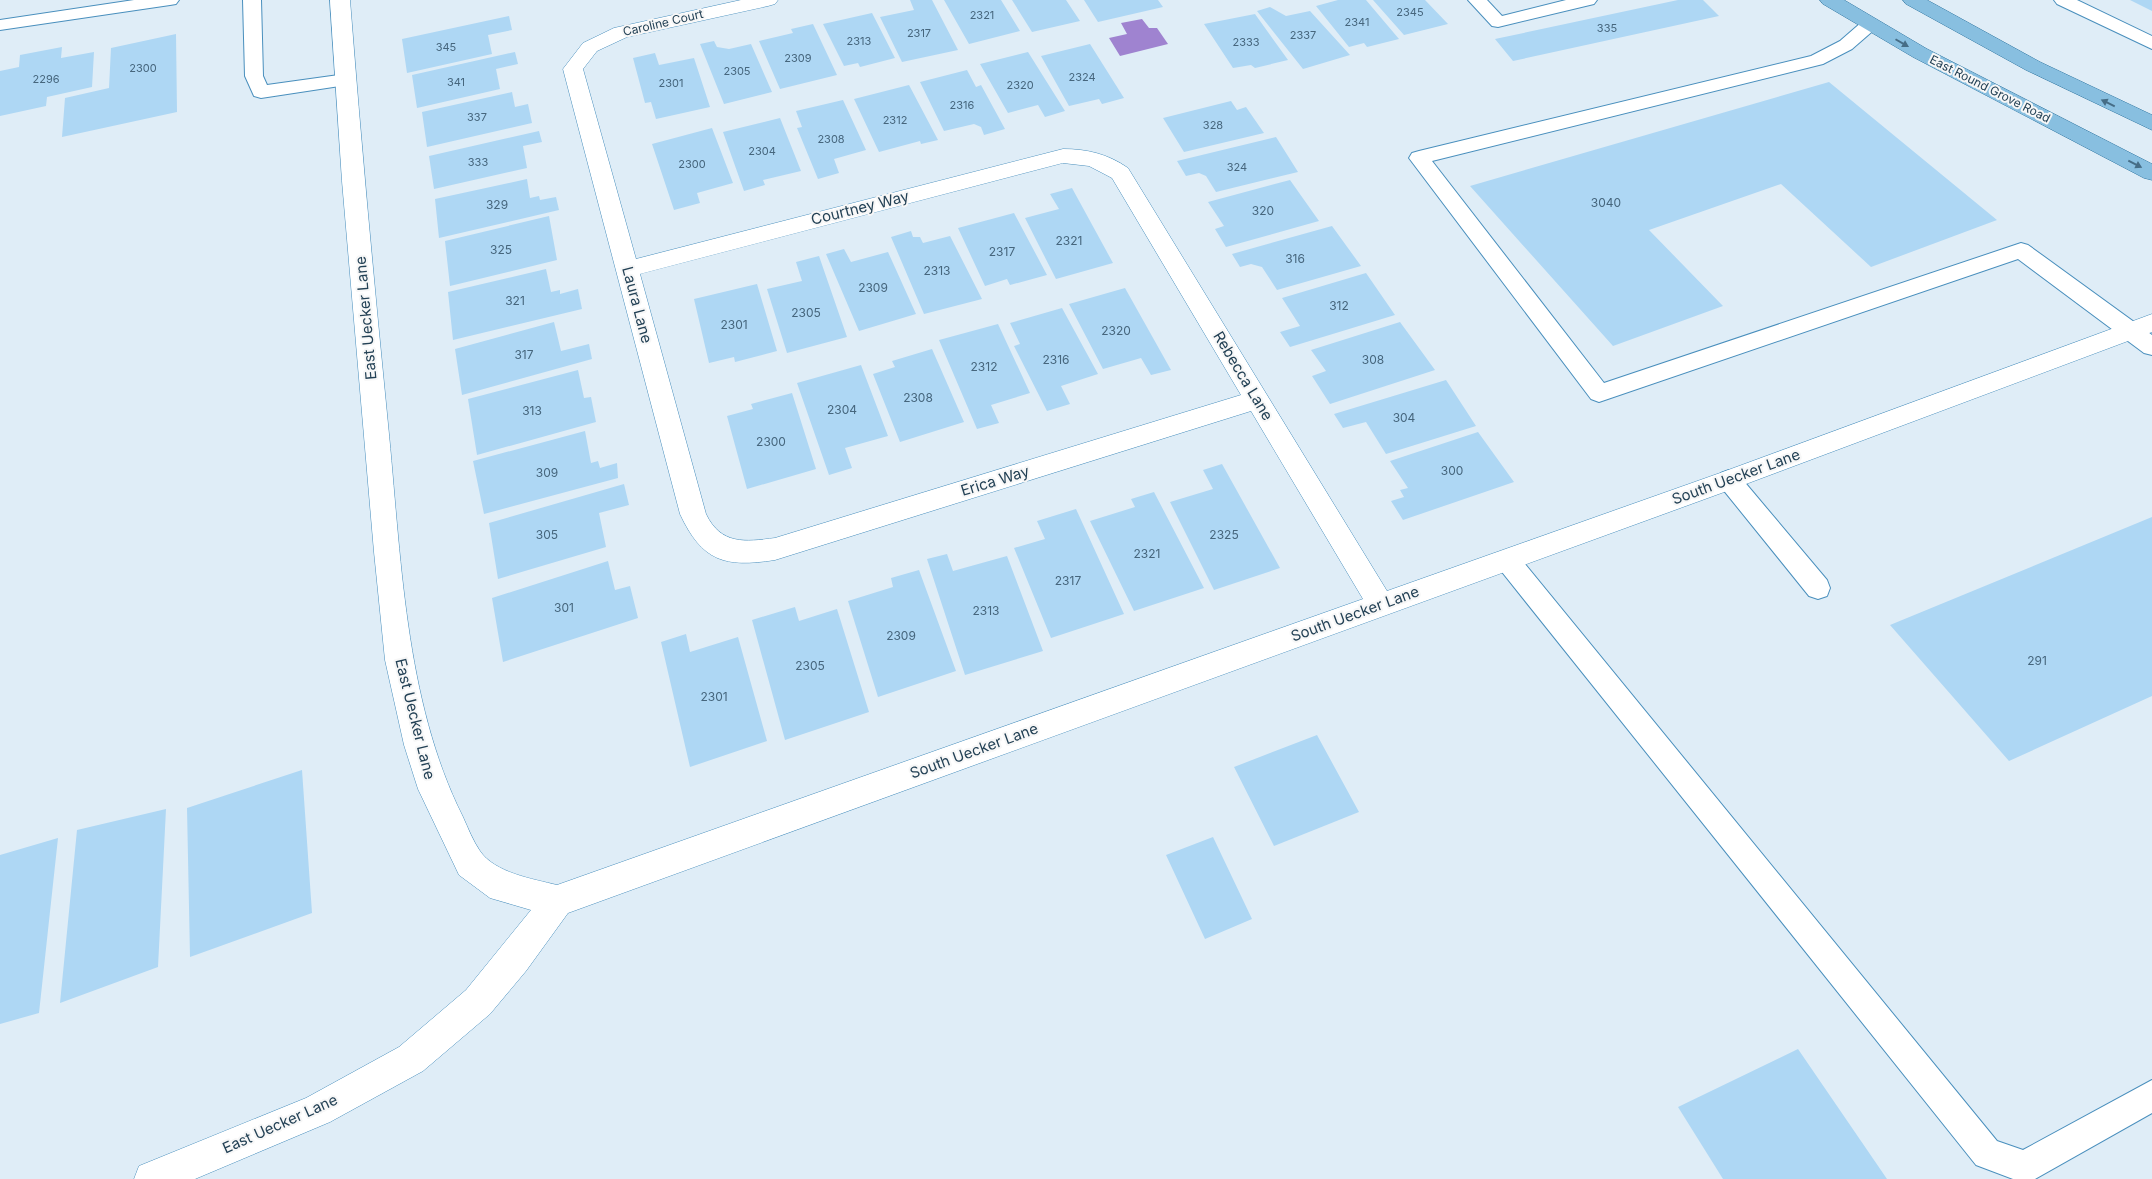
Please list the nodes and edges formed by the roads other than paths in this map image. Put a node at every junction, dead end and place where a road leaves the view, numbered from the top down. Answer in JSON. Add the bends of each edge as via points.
{"nodes":[{"id":1,"x":170,"y":0,"type":"edge"},
{"id":2,"x":252,"y":0,"type":"edge"},
{"id":3,"x":340,"y":0,"type":"edge"},
{"id":4,"x":768,"y":0,"type":"edge"},
{"id":5,"x":1478,"y":0,"type":"edge"},
{"id":6,"x":1588,"y":0,"type":"edge"},
{"id":7,"x":1830,"y":0,"type":"edge"},
{"id":8,"x":1913,"y":0,"type":"edge"},
{"id":9,"x":2063,"y":0,"type":"edge"},
{"id":10,"x":732,"y":4,"type":"edge"},
{"id":11,"x":0,"y":25,"type":"edge"},
{"id":12,"x":1870,"y":25,"type":"junction"},
{"id":13,"x":2152,"y":43,"type":"edge"},
{"id":14,"x":590,"y":48,"type":"joint"},
{"id":15,"x":346,"y":80,"type":"junction"},
{"id":16,"x":2152,"y":123,"type":"edge"},
{"id":17,"x":1095,"y":158,"type":"joint"},
{"id":18,"x":2152,"y":173,"type":"edge"},
{"id":19,"x":627,"y":269,"type":"junction"},
{"id":20,"x":2145,"y":334,"type":"edge"},
{"id":21,"x":1257,"y":400,"type":"junction"},
{"id":22,"x":1728,"y":480,"type":"junction"},
{"id":23,"x":731,"y":551,"type":"joint"},
{"id":24,"x":1507,"y":560,"type":"junction"},
{"id":25,"x":1818,"y":588,"type":"dead end"},
{"id":26,"x":1381,"y":605,"type":"junction"},
{"id":27,"x":557,"y":901,"type":"junction"},
{"id":28,"x":2152,"y":1096,"type":"edge"},
{"id":29,"x":152,"y":1179,"type":"edge"}],
"edges":[{"from":1,"to":11,"type":"lane"},
{"from":2,"to":15,"type":"lane","via":[[254,76],[261,92]]},
{"from":3,"to":15,"type":"street","name":"East Uecker Lane"},
{"from":4,"to":10,"type":"street","name":"Caroline Court"},
{"from":5,"to":6,"type":"lane","via":[[1498,22]]},
{"from":7,"to":12,"type":"main road","name":"East Round Grove Road"},
{"from":16,"to":8,"type":"main road","one_way":true,"via":[[2033,66]]},
{"from":9,"to":13,"type":"lane"},
{"from":10,"to":14,"type":"street","name":"Caroline Court","via":[[621,32]]},
{"from":12,"to":18,"type":"main road","name":"East Round Grove Road","one_way":true},
{"from":12,"to":20,"type":"lane","via":[[1846,45],[1817,60],[1419,158],[1599,393],[2021,250]]},
{"from":14,"to":19,"type":"street","name":"Laura Lane","via":[[573,69]]},
{"from":15,"to":27,"type":"street","name":"East Uecker Lane","via":[[387,552],[399,660],[419,745],[433,788],[470,864],[501,887]]},
{"from":17,"to":19,"type":"street","name":"Courtney Way","via":[[1063,156]]},
{"from":17,"to":21,"type":"street","name":"Rebecca Lane","via":[[1120,172]]},
{"from":19,"to":23,"type":"street","name":"Laura Lane","via":[[693,514],[699,530],[713,543]]},
{"from":20,"to":22,"type":"street","name":"South Uecker Lane"},
{"from":21,"to":23,"type":"street","name":"Erica Way","via":[[775,549],[752,554]]},
{"from":21,"to":26,"type":"street","name":"Rebecca Lane"},
{"from":22,"to":24,"type":"street","name":"South Uecker Lane"},
{"from":22,"to":25,"type":"lane"},
{"from":24,"to":26,"type":"street","name":"South Uecker Lane"},
{"from":24,"to":28,"type":"lane","via":[[1987,1154],[2025,1167]]},
{"from":26,"to":27,"type":"street","name":"South Uecker Lane"},
{"from":27,"to":29,"type":"street","name":"East Uecker Lane","via":[[478,1002],[411,1058],[318,1110]]}]}
